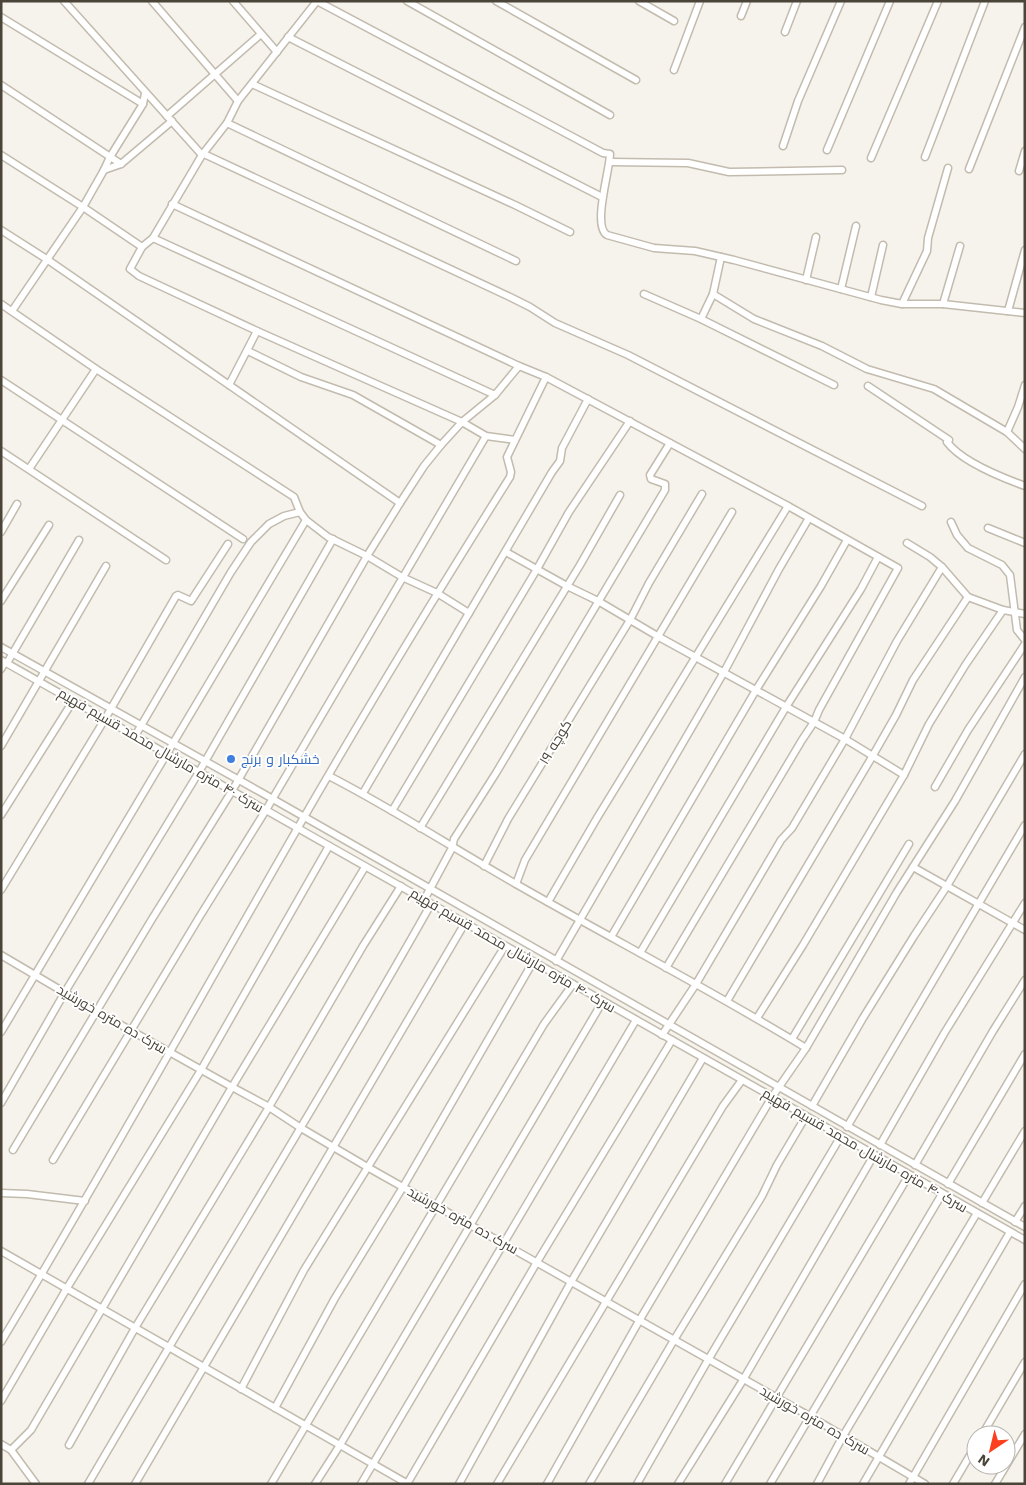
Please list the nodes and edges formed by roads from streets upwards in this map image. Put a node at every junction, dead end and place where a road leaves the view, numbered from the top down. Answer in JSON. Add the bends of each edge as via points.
{"nodes":[{"id":1,"x":64,"y":1,"type":"edge"},
{"id":2,"x":152,"y":1,"type":"edge"},
{"id":3,"x":233,"y":1,"type":"edge"},
{"id":4,"x":317,"y":1,"type":"edge"},
{"id":5,"x":407,"y":1,"type":"edge"},
{"id":6,"x":496,"y":1,"type":"edge"},
{"id":7,"x":638,"y":1,"type":"edge"},
{"id":8,"x":700,"y":1,"type":"edge"},
{"id":9,"x":746,"y":1,"type":"edge"},
{"id":10,"x":797,"y":1,"type":"edge"},
{"id":11,"x":841,"y":1,"type":"edge"},
{"id":12,"x":890,"y":1,"type":"edge"},
{"id":13,"x":938,"y":1,"type":"edge"},
{"id":14,"x":985,"y":1,"type":"edge"},
{"id":15,"x":741,"y":16,"type":"dead end"},
{"id":16,"x":1,"y":17,"type":"edge"},
{"id":17,"x":674,"y":21,"type":"dead end"},
{"id":18,"x":1025,"y":27,"type":"edge"},
{"id":19,"x":785,"y":32,"type":"dead end"},
{"id":20,"x":261,"y":34,"type":"junction"},
{"id":21,"x":288,"y":37,"type":"junction"},
{"id":22,"x":277,"y":52,"type":"junction"},
{"id":23,"x":674,"y":70,"type":"dead end"},
{"id":24,"x":216,"y":75,"type":"junction"},
{"id":25,"x":636,"y":80,"type":"dead end"},
{"id":26,"x":252,"y":84,"type":"junction"},
{"id":27,"x":1,"y":85,"type":"edge"},
{"id":28,"x":145,"y":92,"type":"junction"},
{"id":29,"x":238,"y":102,"type":"junction"},
{"id":30,"x":143,"y":104,"type":"junction"},
{"id":31,"x":610,"y":115,"type":"dead end"},
{"id":32,"x":170,"y":118,"type":"junction"},
{"id":33,"x":227,"y":123,"type":"junction"},
{"id":34,"x":783,"y":146,"type":"dead end"},
{"id":35,"x":828,"y":150,"type":"dead end"},
{"id":36,"x":1025,"y":151,"type":"edge"},
{"id":37,"x":203,"y":154,"type":"junction"},
{"id":38,"x":1,"y":155,"type":"edge"},
{"id":39,"x":110,"y":157,"type":"junction"},
{"id":40,"x":925,"y":157,"type":"dead end"},
{"id":41,"x":871,"y":158,"type":"dead end"},
{"id":42,"x":610,"y":162,"type":"junction"},
{"id":43,"x":121,"y":164,"type":"junction"},
{"id":44,"x":948,"y":168,"type":"dead end"},
{"id":45,"x":968,"y":169,"type":"dead end"},
{"id":46,"x":104,"y":170,"type":"junction"},
{"id":47,"x":842,"y":170,"type":"dead end"},
{"id":48,"x":1019,"y":171,"type":"dead end"},
{"id":49,"x":602,"y":197,"type":"junction"},
{"id":50,"x":172,"y":204,"type":"junction"},
{"id":51,"x":83,"y":207,"type":"junction"},
{"id":52,"x":856,"y":226,"type":"dead end"},
{"id":53,"x":1,"y":230,"type":"edge"},
{"id":54,"x":570,"y":232,"type":"dead end"},
{"id":55,"x":816,"y":237,"type":"dead end"},
{"id":56,"x":153,"y":238,"type":"junction"},
{"id":57,"x":883,"y":244,"type":"dead end"},
{"id":58,"x":960,"y":246,"type":"dead end"},
{"id":59,"x":142,"y":247,"type":"junction"},
{"id":60,"x":1025,"y":250,"type":"edge"},
{"id":61,"x":721,"y":257,"type":"junction"},
{"id":62,"x":48,"y":260,"type":"junction"},
{"id":63,"x":516,"y":261,"type":"dead end"},
{"id":64,"x":806,"y":280,"type":"junction"},
{"id":65,"x":841,"y":289,"type":"junction"},
{"id":66,"x":644,"y":294,"type":"dead end"},
{"id":67,"x":712,"y":294,"type":"junction"},
{"id":68,"x":871,"y":297,"type":"junction"},
{"id":69,"x":1,"y":304,"type":"edge"},
{"id":70,"x":902,"y":304,"type":"junction"},
{"id":71,"x":943,"y":304,"type":"junction"},
{"id":72,"x":1008,"y":310,"type":"junction"},
{"id":73,"x":12,"y":311,"type":"junction"},
{"id":74,"x":1025,"y":312,"type":"edge"},
{"id":75,"x":701,"y":319,"type":"junction"},
{"id":76,"x":257,"y":331,"type":"junction"},
{"id":77,"x":248,"y":351,"type":"junction"},
{"id":78,"x":519,"y":366,"type":"junction"},
{"id":79,"x":96,"y":369,"type":"junction"},
{"id":80,"x":546,"y":378,"type":"junction"},
{"id":81,"x":1,"y":380,"type":"edge"},
{"id":82,"x":229,"y":385,"type":"junction"},
{"id":83,"x":834,"y":385,"type":"dead end"},
{"id":84,"x":1025,"y":385,"type":"edge"},
{"id":85,"x":868,"y":386,"type":"dead end"},
{"id":86,"x":495,"y":395,"type":"junction"},
{"id":87,"x":588,"y":399,"type":"junction"},
{"id":88,"x":62,"y":419,"type":"junction"},
{"id":89,"x":630,"y":421,"type":"junction"},
{"id":90,"x":462,"y":422,"type":"junction"},
{"id":91,"x":1007,"y":432,"type":"junction"},
{"id":92,"x":486,"y":436,"type":"junction"},
{"id":93,"x":515,"y":440,"type":"junction"},
{"id":94,"x":670,"y":443,"type":"junction"},
{"id":95,"x":442,"y":445,"type":"junction"},
{"id":96,"x":1025,"y":449,"type":"edge"},
{"id":97,"x":1,"y":450,"type":"edge"},
{"id":98,"x":30,"y":469,"type":"junction"},
{"id":99,"x":1025,"y":486,"type":"edge"},
{"id":100,"x":702,"y":494,"type":"dead end"},
{"id":101,"x":620,"y":495,"type":"dead end"},
{"id":102,"x":400,"y":502,"type":"junction"},
{"id":103,"x":17,"y":504,"type":"dead end"},
{"id":104,"x":788,"y":506,"type":"junction"},
{"id":105,"x":922,"y":506,"type":"dead end"},
{"id":106,"x":300,"y":512,"type":"junction"},
{"id":107,"x":732,"y":512,"type":"dead end"},
{"id":108,"x":809,"y":518,"type":"junction"},
{"id":109,"x":306,"y":520,"type":"junction"},
{"id":110,"x":951,"y":522,"type":"dead end"},
{"id":111,"x":49,"y":525,"type":"dead end"},
{"id":112,"x":988,"y":528,"type":"dead end"},
{"id":113,"x":1,"y":532,"type":"edge"},
{"id":114,"x":243,"y":539,"type":"dead end"},
{"id":115,"x":333,"y":539,"type":"junction"},
{"id":116,"x":79,"y":540,"type":"dead end"},
{"id":117,"x":847,"y":540,"type":"junction"},
{"id":118,"x":907,"y":543,"type":"dead end"},
{"id":119,"x":1025,"y":543,"type":"edge"},
{"id":120,"x":228,"y":544,"type":"dead end"},
{"id":121,"x":506,"y":552,"type":"junction"},
{"id":122,"x":367,"y":556,"type":"junction"},
{"id":123,"x":878,"y":557,"type":"junction"},
{"id":124,"x":166,"y":560,"type":"dead end"},
{"id":125,"x":106,"y":566,"type":"dead end"},
{"id":126,"x":942,"y":567,"type":"junction"},
{"id":127,"x":536,"y":569,"type":"junction"},
{"id":128,"x":402,"y":577,"type":"junction"},
{"id":129,"x":567,"y":586,"type":"junction"},
{"id":130,"x":438,"y":593,"type":"junction"},
{"id":131,"x":968,"y":597,"type":"junction"},
{"id":132,"x":1,"y":601,"type":"edge"},
{"id":133,"x":598,"y":601,"type":"junction"},
{"id":134,"x":1003,"y":610,"type":"junction"},
{"id":135,"x":1014,"y":611,"type":"junction"},
{"id":136,"x":469,"y":613,"type":"junction"},
{"id":137,"x":1025,"y":614,"type":"edge"},
{"id":138,"x":630,"y":620,"type":"junction"},
{"id":139,"x":659,"y":637,"type":"junction"},
{"id":140,"x":1025,"y":642,"type":"edge"},
{"id":141,"x":1,"y":647,"type":"edge"},
{"id":142,"x":12,"y":653,"type":"junction"},
{"id":143,"x":696,"y":657,"type":"junction"},
{"id":144,"x":4,"y":662,"type":"edge"},
{"id":145,"x":1,"y":669,"type":"edge"},
{"id":146,"x":46,"y":672,"type":"junction"},
{"id":147,"x":724,"y":672,"type":"junction"},
{"id":148,"x":1025,"y":678,"type":"edge"},
{"id":149,"x":40,"y":682,"type":"junction"},
{"id":150,"x":756,"y":690,"type":"junction"},
{"id":151,"x":73,"y":701,"type":"junction"},
{"id":152,"x":786,"y":707,"type":"junction"},
{"id":153,"x":111,"y":708,"type":"junction"},
{"id":154,"x":105,"y":719,"type":"junction"},
{"id":155,"x":814,"y":722,"type":"junction"},
{"id":156,"x":142,"y":725,"type":"junction"},
{"id":157,"x":135,"y":736,"type":"junction"},
{"id":158,"x":845,"y":739,"type":"junction"},
{"id":159,"x":173,"y":743,"type":"junction"},
{"id":160,"x":1,"y":746,"type":"edge"},
{"id":161,"x":167,"y":754,"type":"junction"},
{"id":162,"x":1025,"y":754,"type":"edge"},
{"id":163,"x":872,"y":757,"type":"junction"},
{"id":164,"x":205,"y":761,"type":"junction"},
{"id":165,"x":199,"y":772,"type":"junction"},
{"id":166,"x":904,"y":774,"type":"junction"},
{"id":167,"x":329,"y":776,"type":"junction"},
{"id":168,"x":239,"y":780,"type":"junction"},
{"id":169,"x":936,"y":787,"type":"dead end"},
{"id":170,"x":232,"y":791,"type":"junction"},
{"id":171,"x":363,"y":793,"type":"junction"},
{"id":172,"x":272,"y":799,"type":"junction"},
{"id":173,"x":266,"y":810,"type":"junction"},
{"id":174,"x":392,"y":810,"type":"junction"},
{"id":175,"x":1,"y":815,"type":"edge"},
{"id":176,"x":304,"y":817,"type":"junction"},
{"id":177,"x":1025,"y":825,"type":"edge"},
{"id":178,"x":298,"y":828,"type":"junction"},
{"id":179,"x":420,"y":828,"type":"junction"},
{"id":180,"x":909,"y":844,"type":"dead end"},
{"id":181,"x":329,"y":846,"type":"junction"},
{"id":182,"x":452,"y":848,"type":"junction"},
{"id":183,"x":484,"y":866,"type":"junction"},
{"id":184,"x":914,"y":866,"type":"junction"},
{"id":185,"x":366,"y":867,"type":"junction"},
{"id":186,"x":516,"y":884,"type":"junction"},
{"id":187,"x":400,"y":886,"type":"junction"},
{"id":188,"x":946,"y":886,"type":"junction"},
{"id":189,"x":430,"y":889,"type":"junction"},
{"id":190,"x":1,"y":890,"type":"edge"},
{"id":191,"x":424,"y":900,"type":"junction"},
{"id":192,"x":548,"y":902,"type":"junction"},
{"id":193,"x":1025,"y":902,"type":"edge"},
{"id":194,"x":978,"y":903,"type":"junction"},
{"id":195,"x":431,"y":904,"type":"junction"},
{"id":196,"x":580,"y":920,"type":"junction"},
{"id":197,"x":466,"y":923,"type":"junction"},
{"id":198,"x":1013,"y":923,"type":"junction"},
{"id":199,"x":1025,"y":930,"type":"edge"},
{"id":200,"x":611,"y":937,"type":"junction"},
{"id":201,"x":505,"y":946,"type":"junction"},
{"id":202,"x":640,"y":953,"type":"junction"},
{"id":203,"x":2,"y":958,"type":"edge"},
{"id":204,"x":556,"y":961,"type":"junction"},
{"id":205,"x":534,"y":962,"type":"junction"},
{"id":206,"x":666,"y":968,"type":"junction"},
{"id":207,"x":34,"y":975,"type":"junction"},
{"id":208,"x":1025,"y":980,"type":"edge"},
{"id":209,"x":573,"y":984,"type":"junction"},
{"id":210,"x":696,"y":984,"type":"junction"},
{"id":211,"x":65,"y":992,"type":"junction"},
{"id":212,"x":603,"y":1001,"type":"junction"},
{"id":213,"x":727,"y":1001,"type":"junction"},
{"id":214,"x":96,"y":1011,"type":"junction"},
{"id":215,"x":757,"y":1018,"type":"junction"},
{"id":216,"x":636,"y":1020,"type":"junction"},
{"id":217,"x":669,"y":1025,"type":"junction"},
{"id":218,"x":131,"y":1030,"type":"junction"},
{"id":219,"x":1,"y":1032,"type":"edge"},
{"id":220,"x":662,"y":1035,"type":"junction"},
{"id":221,"x":672,"y":1040,"type":"junction"},
{"id":222,"x":792,"y":1040,"type":"junction"},
{"id":223,"x":806,"y":1048,"type":"junction"},
{"id":224,"x":170,"y":1052,"type":"junction"},
{"id":225,"x":1025,"y":1054,"type":"edge"},
{"id":226,"x":703,"y":1058,"type":"junction"},
{"id":227,"x":201,"y":1070,"type":"junction"},
{"id":228,"x":742,"y":1080,"type":"junction"},
{"id":229,"x":232,"y":1087,"type":"junction"},
{"id":230,"x":779,"y":1088,"type":"junction"},
{"id":231,"x":772,"y":1097,"type":"junction"},
{"id":232,"x":1,"y":1103,"type":"edge"},
{"id":233,"x":812,"y":1106,"type":"junction"},
{"id":234,"x":270,"y":1107,"type":"junction"},
{"id":235,"x":806,"y":1116,"type":"junction"},
{"id":236,"x":847,"y":1126,"type":"junction"},
{"id":237,"x":301,"y":1128,"type":"junction"},
{"id":238,"x":1025,"y":1131,"type":"edge"},
{"id":239,"x":841,"y":1136,"type":"junction"},
{"id":240,"x":880,"y":1145,"type":"junction"},
{"id":241,"x":333,"y":1147,"type":"junction"},
{"id":242,"x":13,"y":1150,"type":"dead end"},
{"id":243,"x":874,"y":1155,"type":"junction"},
{"id":244,"x":53,"y":1160,"type":"dead end"},
{"id":245,"x":915,"y":1165,"type":"junction"},
{"id":246,"x":369,"y":1168,"type":"junction"},
{"id":247,"x":909,"y":1175,"type":"junction"},
{"id":248,"x":948,"y":1184,"type":"junction"},
{"id":249,"x":403,"y":1187,"type":"junction"},
{"id":250,"x":1,"y":1193,"type":"edge"},
{"id":251,"x":942,"y":1194,"type":"junction"},
{"id":252,"x":85,"y":1201,"type":"junction"},
{"id":253,"x":982,"y":1203,"type":"junction"},
{"id":254,"x":436,"y":1206,"type":"junction"},
{"id":255,"x":1025,"y":1206,"type":"edge"},
{"id":256,"x":976,"y":1213,"type":"junction"},
{"id":257,"x":1016,"y":1222,"type":"junction"},
{"id":258,"x":470,"y":1225,"type":"junction"},
{"id":259,"x":1025,"y":1227,"type":"edge"},
{"id":260,"x":1010,"y":1232,"type":"junction"},
{"id":261,"x":1025,"y":1240,"type":"edge"},
{"id":262,"x":503,"y":1245,"type":"junction"},
{"id":263,"x":1,"y":1251,"type":"edge"},
{"id":264,"x":538,"y":1262,"type":"junction"},
{"id":265,"x":42,"y":1274,"type":"junction"},
{"id":266,"x":571,"y":1282,"type":"junction"},
{"id":267,"x":1025,"y":1284,"type":"edge"},
{"id":268,"x":67,"y":1288,"type":"junction"},
{"id":269,"x":605,"y":1301,"type":"junction"},
{"id":270,"x":101,"y":1308,"type":"junction"},
{"id":271,"x":639,"y":1321,"type":"junction"},
{"id":272,"x":135,"y":1328,"type":"junction"},
{"id":273,"x":674,"y":1340,"type":"junction"},
{"id":274,"x":1,"y":1342,"type":"edge"},
{"id":275,"x":168,"y":1348,"type":"junction"},
{"id":276,"x":708,"y":1360,"type":"junction"},
{"id":277,"x":1025,"y":1362,"type":"edge"},
{"id":278,"x":203,"y":1366,"type":"junction"},
{"id":279,"x":743,"y":1380,"type":"junction"},
{"id":280,"x":242,"y":1389,"type":"junction"},
{"id":281,"x":776,"y":1397,"type":"junction"},
{"id":282,"x":1,"y":1401,"type":"edge"},
{"id":283,"x":275,"y":1408,"type":"junction"},
{"id":284,"x":811,"y":1416,"type":"junction"},
{"id":285,"x":305,"y":1424,"type":"junction"},
{"id":286,"x":988,"y":1425,"type":"edge"},
{"id":287,"x":1025,"y":1434,"type":"edge"},
{"id":288,"x":843,"y":1436,"type":"junction"},
{"id":289,"x":1,"y":1444,"type":"edge"},
{"id":290,"x":68,"y":1445,"type":"dead end"},
{"id":291,"x":340,"y":1445,"type":"junction"},
{"id":292,"x":11,"y":1450,"type":"junction"},
{"id":293,"x":879,"y":1458,"type":"junction"},
{"id":294,"x":966,"y":1462,"type":"edge"},
{"id":295,"x":373,"y":1463,"type":"junction"},
{"id":296,"x":913,"y":1477,"type":"junction"},
{"id":297,"x":36,"y":1484,"type":"edge"},
{"id":298,"x":88,"y":1484,"type":"edge"},
{"id":299,"x":135,"y":1484,"type":"edge"},
{"id":300,"x":271,"y":1484,"type":"edge"},
{"id":301,"x":315,"y":1484,"type":"edge"},
{"id":302,"x":361,"y":1484,"type":"edge"},
{"id":303,"x":407,"y":1484,"type":"edge"},
{"id":304,"x":458,"y":1484,"type":"edge"},
{"id":305,"x":497,"y":1484,"type":"edge"},
{"id":306,"x":548,"y":1484,"type":"edge"},
{"id":307,"x":589,"y":1484,"type":"edge"},
{"id":308,"x":637,"y":1484,"type":"edge"},
{"id":309,"x":678,"y":1484,"type":"edge"},
{"id":310,"x":726,"y":1484,"type":"edge"},
{"id":311,"x":770,"y":1484,"type":"edge"},
{"id":312,"x":817,"y":1484,"type":"edge"},
{"id":313,"x":862,"y":1484,"type":"edge"},
{"id":314,"x":909,"y":1484,"type":"edge"},
{"id":315,"x":925,"y":1484,"type":"edge"},
{"id":316,"x":953,"y":1484,"type":"edge"},
{"id":317,"x":995,"y":1484,"type":"edge"}],
"edges":[{"from":1,"to":28,"type":"street"},
{"from":2,"to":24,"type":"street"},
{"from":3,"to":20,"type":"street"},
{"from":4,"to":21,"type":"street"},
{"from":4,"to":42,"type":"street","via":[[610,154]]},
{"from":5,"to":31,"type":"street"},
{"from":6,"to":25,"type":"street"},
{"from":7,"to":17,"type":"street"},
{"from":8,"to":23,"type":"street"},
{"from":9,"to":15,"type":"street"},
{"from":10,"to":19,"type":"street"},
{"from":11,"to":34,"type":"street","via":[[798,101]]},
{"from":12,"to":35,"type":"street"},
{"from":13,"to":41,"type":"street"},
{"from":14,"to":40,"type":"street"},
{"from":16,"to":30,"type":"street"},
{"from":18,"to":45,"type":"street"},
{"from":20,"to":22,"type":"street"},
{"from":20,"to":24,"type":"street"},
{"from":21,"to":22,"type":"street"},
{"from":21,"to":49,"type":"street"},
{"from":22,"to":26,"type":"street"},
{"from":24,"to":29,"type":"street"},
{"from":24,"to":32,"type":"street"},
{"from":26,"to":29,"type":"street"},
{"from":26,"to":54,"type":"street"},
{"from":27,"to":39,"type":"street"},
{"from":28,"to":30,"type":"street"},
{"from":28,"to":32,"type":"street"},
{"from":29,"to":33,"type":"street"},
{"from":30,"to":39,"type":"street"},
{"from":32,"to":37,"type":"street"},
{"from":32,"to":43,"type":"street"},
{"from":33,"to":37,"type":"street"},
{"from":33,"to":63,"type":"street"},
{"from":36,"to":48,"type":"street"},
{"from":37,"to":50,"type":"street"},
{"from":37,"to":105,"type":"street","via":[[510,297],[555,323],[628,354]]},
{"from":38,"to":51,"type":"street"},
{"from":39,"to":43,"type":"street"},
{"from":39,"to":46,"type":"street"},
{"from":42,"to":47,"type":"street","via":[[688,163],[729,172]]},
{"from":42,"to":49,"type":"street"},
{"from":43,"to":46,"type":"street"},
{"from":44,"to":70,"type":"street","via":[[926,251]]},
{"from":46,"to":51,"type":"street"},
{"from":49,"to":61,"type":"street","via":[[601,228],[607,235],[654,248]]},
{"from":50,"to":56,"type":"street"},
{"from":50,"to":78,"type":"street"},
{"from":51,"to":59,"type":"street"},
{"from":51,"to":62,"type":"street"},
{"from":52,"to":65,"type":"street"},
{"from":53,"to":62,"type":"street"},
{"from":55,"to":64,"type":"street"},
{"from":56,"to":59,"type":"street"},
{"from":56,"to":86,"type":"street"},
{"from":57,"to":68,"type":"street"},
{"from":58,"to":71,"type":"street"},
{"from":59,"to":76,"type":"street","via":[[130,269],[139,276]]},
{"from":60,"to":72,"type":"street"},
{"from":61,"to":64,"type":"street"},
{"from":61,"to":67,"type":"street"},
{"from":62,"to":73,"type":"street"},
{"from":62,"to":82,"type":"street"},
{"from":64,"to":65,"type":"street"},
{"from":65,"to":68,"type":"street"},
{"from":66,"to":75,"type":"street"},
{"from":67,"to":75,"type":"street"},
{"from":67,"to":91,"type":"street","via":[[754,319],[822,346],[867,369],[934,389]]},
{"from":68,"to":70,"type":"street"},
{"from":69,"to":73,"type":"street"},
{"from":70,"to":71,"type":"street"},
{"from":71,"to":72,"type":"street"},
{"from":72,"to":74,"type":"street"},
{"from":73,"to":79,"type":"street"},
{"from":75,"to":83,"type":"street"},
{"from":76,"to":77,"type":"street"},
{"from":76,"to":90,"type":"street"},
{"from":77,"to":82,"type":"street"},
{"from":77,"to":95,"type":"street","via":[[301,377],[353,395]]},
{"from":78,"to":80,"type":"street"},
{"from":78,"to":86,"type":"street"},
{"from":79,"to":88,"type":"street"},
{"from":79,"to":106,"type":"street","via":[[294,497]]},
{"from":80,"to":87,"type":"street"},
{"from":80,"to":93,"type":"street"},
{"from":81,"to":88,"type":"street"},
{"from":82,"to":102,"type":"street"},
{"from":84,"to":91,"type":"street"},
{"from":85,"to":99,"type":"street","via":[[948,440],[950,446],[966,457],[998,476]]},
{"from":86,"to":90,"type":"street"},
{"from":87,"to":89,"type":"street"},
{"from":87,"to":121,"type":"street","via":[[562,448],[560,461]]},
{"from":88,"to":98,"type":"street"},
{"from":88,"to":114,"type":"street"},
{"from":89,"to":94,"type":"street"},
{"from":89,"to":127,"type":"street","via":[[568,512]]},
{"from":90,"to":92,"type":"street"},
{"from":90,"to":95,"type":"street"},
{"from":91,"to":96,"type":"street"},
{"from":92,"to":93,"type":"street"},
{"from":92,"to":128,"type":"street"},
{"from":93,"to":130,"type":"street","via":[[507,457],[510,477]]},
{"from":94,"to":104,"type":"street"},
{"from":94,"to":133,"type":"street","via":[[650,475],[651,479],[665,484],[665,490]]},
{"from":95,"to":102,"type":"street"},
{"from":97,"to":98,"type":"street"},
{"from":98,"to":124,"type":"street"},
{"from":100,"to":138,"type":"street","name":"کوچه ۱۹"},
{"from":101,"to":129,"type":"street"},
{"from":102,"to":122,"type":"street"},
{"from":103,"to":113,"type":"street"},
{"from":104,"to":108,"type":"street"},
{"from":104,"to":143,"type":"street"},
{"from":106,"to":109,"type":"street"},
{"from":106,"to":156,"type":"street","via":[[269,524],[251,542]]},
{"from":107,"to":139,"type":"street"},
{"from":108,"to":117,"type":"street"},
{"from":108,"to":147,"type":"street"},
{"from":109,"to":115,"type":"street"},
{"from":109,"to":159,"type":"street"},
{"from":110,"to":135,"type":"street","via":[[968,548],[995,560],[1010,575]]},
{"from":111,"to":132,"type":"street"},
{"from":112,"to":119,"type":"street"},
{"from":115,"to":122,"type":"street"},
{"from":115,"to":164,"type":"street"},
{"from":116,"to":142,"type":"street"},
{"from":117,"to":123,"type":"street"},
{"from":117,"to":150,"type":"street"},
{"from":118,"to":126,"type":"street"},
{"from":120,"to":153,"type":"street","via":[[191,601],[176,596]]},
{"from":121,"to":127,"type":"street"},
{"from":121,"to":136,"type":"street"},
{"from":122,"to":128,"type":"street"},
{"from":122,"to":168,"type":"street"},
{"from":123,"to":152,"type":"street"},
{"from":123,"to":155,"type":"street","via":[[898,568]]},
{"from":125,"to":146,"type":"street"},
{"from":126,"to":131,"type":"street"},
{"from":126,"to":158,"type":"street"},
{"from":127,"to":129,"type":"street"},
{"from":127,"to":174,"type":"street"},
{"from":128,"to":130,"type":"street"},
{"from":128,"to":172,"type":"street"},
{"from":129,"to":133,"type":"street"},
{"from":129,"to":179,"type":"street"},
{"from":130,"to":136,"type":"street"},
{"from":130,"to":167,"type":"street"},
{"from":131,"to":134,"type":"street"},
{"from":131,"to":163,"type":"street","via":[[913,680]]},
{"from":133,"to":138,"type":"street"},
{"from":133,"to":182,"type":"street","via":[[454,838]]},
{"from":134,"to":135,"type":"street"},
{"from":134,"to":166,"type":"street","via":[[929,724]]},
{"from":135,"to":137,"type":"street"},
{"from":135,"to":140,"type":"street","via":[[1017,630]]},
{"from":136,"to":171,"type":"street"},
{"from":138,"to":139,"type":"street"},
{"from":138,"to":183,"type":"street","name":"کوچه ۱۹","via":[[508,819]]},
{"from":139,"to":143,"type":"street"},
{"from":139,"to":186,"type":"street","via":[[525,860]]},
{"from":140,"to":169,"type":"street","via":[[968,730]]},
{"from":141,"to":142,"type":"street","name":"سرک ۴۰ متره مارشال محمد قسیم فهیم"},
{"from":142,"to":144,"type":"street"},
{"from":142,"to":146,"type":"street","name":"سرک ۴۰ متره مارشال محمد قسیم فهیم"},
{"from":143,"to":147,"type":"street"},
{"from":143,"to":192,"type":"street"},
{"from":144,"to":145,"type":"street"},
{"from":144,"to":149,"type":"street","name":"سرک ۴۰ متره مارشال محمد قسیم فهیم"},
{"from":146,"to":149,"type":"street"},
{"from":146,"to":153,"type":"street","name":"سرک ۴۰ متره مارشال محمد قسیم فهیم"},
{"from":147,"to":150,"type":"street"},
{"from":147,"to":196,"type":"street"},
{"from":148,"to":184,"type":"street"},
{"from":149,"to":151,"type":"street","name":"سرک ۴۰ متره مارشال محمد قسیم فهیم"},
{"from":149,"to":160,"type":"street"},
{"from":150,"to":152,"type":"street"},
{"from":150,"to":200,"type":"street"},
{"from":151,"to":154,"type":"street","name":"سرک ۴۰ متره مارشال محمد قسیم فهیم"},
{"from":151,"to":175,"type":"street"},
{"from":152,"to":155,"type":"street"},
{"from":152,"to":202,"type":"street"},
{"from":153,"to":154,"type":"street"},
{"from":153,"to":156,"type":"street","name":"سرک ۴۰ متره مارشال محمد قسیم فهیم"},
{"from":154,"to":157,"type":"street","name":"سرک ۴۰ متره مارشال محمد قسیم فهیم"},
{"from":154,"to":190,"type":"street"},
{"from":155,"to":158,"type":"street"},
{"from":155,"to":206,"type":"street"},
{"from":156,"to":157,"type":"street"},
{"from":156,"to":159,"type":"street","name":"سرک ۴۰ متره مارشال محمد قسیم فهیم"},
{"from":157,"to":161,"type":"street","name":"سرک ۴۰ متره مارشال محمد قسیم فهیم"},
{"from":158,"to":163,"type":"street"},
{"from":158,"to":210,"type":"street"},
{"from":159,"to":161,"type":"street"},
{"from":159,"to":164,"type":"street","name":"سرک ۴۰ متره مارشال محمد قسیم فهیم"},
{"from":161,"to":165,"type":"street","name":"سرک ۴۰ متره مارشال محمد قسیم فهیم"},
{"from":161,"to":207,"type":"street"},
{"from":162,"to":188,"type":"street"},
{"from":163,"to":166,"type":"street"},
{"from":163,"to":213,"type":"street"},
{"from":164,"to":165,"type":"street"},
{"from":164,"to":168,"type":"street","name":"سرک ۴۰ متره مارشال محمد قسیم فهیم"},
{"from":165,"to":170,"type":"street","name":"سرک ۴۰ متره مارشال محمد قسیم فهیم"},
{"from":165,"to":211,"type":"street"},
{"from":166,"to":215,"type":"street"},
{"from":167,"to":171,"type":"street"},
{"from":167,"to":176,"type":"street"},
{"from":168,"to":170,"type":"street"},
{"from":168,"to":172,"type":"street","name":"سرک ۴۰ متره مارشال محمد قسیم فهیم"},
{"from":170,"to":173,"type":"street","name":"سرک ۴۰ متره مارشال محمد قسیم فهیم"},
{"from":170,"to":214,"type":"street"},
{"from":171,"to":174,"type":"street"},
{"from":172,"to":173,"type":"street"},
{"from":172,"to":176,"type":"street","name":"سرک ۴۰ متره مارشال محمد قسیم فهیم"},
{"from":173,"to":178,"type":"street","name":"سرک ۴۰ متره مارشال محمد قسیم فهیم"},
{"from":173,"to":218,"type":"street"},
{"from":174,"to":179,"type":"street"},
{"from":176,"to":178,"type":"street"},
{"from":176,"to":189,"type":"street","name":"سرک ۴۰ متره مارشال محمد قسیم فهیم"},
{"from":177,"to":194,"type":"street"},
{"from":178,"to":181,"type":"street","name":"سرک ۴۰ متره مارشال محمد قسیم فهیم"},
{"from":178,"to":224,"type":"street"},
{"from":179,"to":182,"type":"street"},
{"from":180,"to":222,"type":"street"},
{"from":181,"to":185,"type":"street","name":"سرک ۴۰ متره مارشال محمد قسیم فهیم"},
{"from":181,"to":227,"type":"street"},
{"from":182,"to":183,"type":"street"},
{"from":182,"to":189,"type":"street"},
{"from":183,"to":186,"type":"street"},
{"from":184,"to":188,"type":"street"},
{"from":184,"to":223,"type":"street"},
{"from":185,"to":187,"type":"street","name":"سرک ۴۰ متره مارشال محمد قسیم فهیم"},
{"from":185,"to":229,"type":"street"},
{"from":186,"to":192,"type":"street"},
{"from":187,"to":191,"type":"street","name":"سرک ۴۰ متره مارشال محمد قسیم فهیم"},
{"from":187,"to":234,"type":"street"},
{"from":188,"to":194,"type":"street"},
{"from":188,"to":233,"type":"street"},
{"from":189,"to":191,"type":"street"},
{"from":189,"to":204,"type":"street","name":"سرک ۴۰ متره مارشال محمد قسیم فهیم"},
{"from":191,"to":195,"type":"street","name":"سرک ۴۰ متره مارشال محمد قسیم فهیم"},
{"from":192,"to":196,"type":"street"},
{"from":193,"to":198,"type":"street"},
{"from":194,"to":198,"type":"street"},
{"from":194,"to":236,"type":"street"},
{"from":195,"to":197,"type":"street","name":"سرک ۴۰ متره مارشال محمد قسیم فهیم"},
{"from":195,"to":237,"type":"street"},
{"from":196,"to":200,"type":"street"},
{"from":196,"to":204,"type":"street"},
{"from":197,"to":201,"type":"street","name":"سرک ۴۰ متره مارشال محمد قسیم فهیم"},
{"from":197,"to":241,"type":"street"},
{"from":198,"to":199,"type":"street"},
{"from":198,"to":240,"type":"street"},
{"from":200,"to":202,"type":"street"},
{"from":201,"to":205,"type":"street","name":"سرک ۴۰ متره مارشال محمد قسیم فهیم"},
{"from":201,"to":246,"type":"street"},
{"from":202,"to":206,"type":"street"},
{"from":203,"to":207,"type":"street","name":"سرک ده متره خورشید"},
{"from":204,"to":217,"type":"street","name":"سرک ۴۰ متره مارشال محمد قسیم فهیم"},
{"from":205,"to":209,"type":"street","name":"سرک ۴۰ متره مارشال محمد قسیم فهیم"},
{"from":205,"to":249,"type":"street"},
{"from":206,"to":210,"type":"street"},
{"from":207,"to":211,"type":"street","name":"سرک ده متره خورشید"},
{"from":207,"to":219,"type":"street"},
{"from":208,"to":245,"type":"street"},
{"from":209,"to":212,"type":"street","name":"سرک ۴۰ متره مارشال محمد قسیم فهیم"},
{"from":209,"to":254,"type":"street","via":[[544,1024]]},
{"from":210,"to":213,"type":"street"},
{"from":210,"to":217,"type":"street"},
{"from":211,"to":214,"type":"street","name":"سرک ده متره خورشید"},
{"from":211,"to":232,"type":"street"},
{"from":212,"to":216,"type":"street","name":"سرک ۴۰ متره مارشال محمد قسیم فهیم"},
{"from":212,"to":258,"type":"street"},
{"from":213,"to":215,"type":"street"},
{"from":214,"to":218,"type":"street","name":"سرک ده متره خورشید"},
{"from":214,"to":242,"type":"street"},
{"from":215,"to":222,"type":"street"},
{"from":216,"to":220,"type":"street","name":"سرک ۴۰ متره مارشال محمد قسیم فهیم"},
{"from":216,"to":262,"type":"street"},
{"from":217,"to":220,"type":"street"},
{"from":217,"to":230,"type":"street","name":"سرک ۴۰ متره مارشال محمد قسیم فهیم"},
{"from":218,"to":224,"type":"street","name":"سرک ده متره خورشید"},
{"from":218,"to":244,"type":"street"},
{"from":220,"to":221,"type":"street","name":"سرک ۴۰ متره مارشال محمد قسیم فهیم"},
{"from":221,"to":226,"type":"street","name":"سرک ۴۰ متره مارشال محمد قسیم فهیم"},
{"from":221,"to":264,"type":"street"},
{"from":222,"to":223,"type":"street"},
{"from":223,"to":230,"type":"street"},
{"from":224,"to":227,"type":"street","name":"سرک ده متره خورشید"},
{"from":224,"to":252,"type":"street"},
{"from":225,"to":248,"type":"street"},
{"from":226,"to":228,"type":"street","name":"سرک ۴۰ متره مارشال محمد قسیم فهیم"},
{"from":226,"to":266,"type":"street"},
{"from":227,"to":229,"type":"street","name":"سرک ده متره خورشید"},
{"from":227,"to":268,"type":"street"},
{"from":228,"to":231,"type":"street","name":"سرک ۴۰ متره مارشال محمد قسیم فهیم"},
{"from":228,"to":269,"type":"street"},
{"from":229,"to":234,"type":"street","name":"سرک ده متره خورشید"},
{"from":229,"to":270,"type":"street"},
{"from":230,"to":231,"type":"street"},
{"from":230,"to":233,"type":"street","name":"سرک ۴۰ متره مارشال محمد قسیم فهیم"},
{"from":231,"to":235,"type":"street","name":"سرک ۴۰ متره مارشال محمد قسیم فهیم"},
{"from":231,"to":271,"type":"street"},
{"from":233,"to":236,"type":"street","name":"سرک ۴۰ متره مارشال محمد قسیم فهیم"},
{"from":234,"to":237,"type":"street","name":"سرک ده متره خورشید"},
{"from":234,"to":272,"type":"street"},
{"from":235,"to":239,"type":"street","name":"سرک ۴۰ متره مارشال محمد قسیم فهیم"},
{"from":235,"to":273,"type":"street","via":[[762,1196]]},
{"from":236,"to":240,"type":"street","name":"سرک ۴۰ متره مارشال محمد قسیم فهیم"},
{"from":237,"to":241,"type":"street","name":"سرک ده متره خورشید"},
{"from":237,"to":275,"type":"street"},
{"from":238,"to":253,"type":"street"},
{"from":239,"to":243,"type":"street","name":"سرک ۴۰ متره مارشال محمد قسیم فهیم"},
{"from":239,"to":276,"type":"street"},
{"from":240,"to":245,"type":"street","name":"سرک ۴۰ متره مارشال محمد قسیم فهیم"},
{"from":241,"to":246,"type":"street","name":"سرک ده متره خورشید"},
{"from":241,"to":278,"type":"street"},
{"from":243,"to":247,"type":"street","name":"سرک ۴۰ متره مارشال محمد قسیم فهیم"},
{"from":243,"to":279,"type":"street"},
{"from":245,"to":248,"type":"street","name":"سرک ۴۰ متره مارشال محمد قسیم فهیم"},
{"from":246,"to":249,"type":"street","name":"سرک ده متره خورشید"},
{"from":246,"to":280,"type":"street","via":[[304,1270]]},
{"from":247,"to":251,"type":"street","name":"سرک ۴۰ متره مارشال محمد قسیم فهیم"},
{"from":247,"to":281,"type":"street"},
{"from":248,"to":253,"type":"street","name":"سرک ۴۰ متره مارشال محمد قسیم فهیم"},
{"from":249,"to":254,"type":"street","name":"سرک ده متره خورشید"},
{"from":249,"to":283,"type":"street","via":[[335,1298]]},
{"from":250,"to":252,"type":"street"},
{"from":251,"to":256,"type":"street","name":"سرک ۴۰ متره مارشال محمد قسیم فهیم"},
{"from":251,"to":284,"type":"street"},
{"from":252,"to":265,"type":"street"},
{"from":253,"to":257,"type":"street","name":"سرک ۴۰ متره مارشال محمد قسیم فهیم"},
{"from":254,"to":258,"type":"street","name":"سرک ده متره خورشید"},
{"from":254,"to":285,"type":"street"},
{"from":255,"to":257,"type":"street"},
{"from":256,"to":260,"type":"street","name":"سرک ۴۰ متره مارشال محمد قسیم فهیم"},
{"from":256,"to":288,"type":"street"},
{"from":257,"to":259,"type":"street","name":"سرک ۴۰ متره مارشال محمد قسیم فهیم"},
{"from":258,"to":262,"type":"street","name":"سرک ده متره خورشید"},
{"from":258,"to":291,"type":"street"},
{"from":260,"to":261,"type":"street","name":"سرک ۴۰ متره مارشال محمد قسیم فهیم"},
{"from":260,"to":293,"type":"street"},
{"from":262,"to":264,"type":"street","name":"سرک ده متره خورشید"},
{"from":262,"to":295,"type":"street"},
{"from":263,"to":265,"type":"street"},
{"from":264,"to":266,"type":"street","name":"سرک ده متره خورشید"},
{"from":264,"to":303,"type":"street"},
{"from":265,"to":268,"type":"street"},
{"from":265,"to":274,"type":"street"},
{"from":266,"to":269,"type":"street","name":"سرک ده متره خورشید"},
{"from":266,"to":304,"type":"street"},
{"from":267,"to":296,"type":"street"},
{"from":268,"to":270,"type":"street"},
{"from":268,"to":282,"type":"street"},
{"from":269,"to":271,"type":"street","name":"سرک ده متره خورشید"},
{"from":269,"to":305,"type":"street"},
{"from":270,"to":272,"type":"street"},
{"from":270,"to":292,"type":"street","via":[[31,1430]]},
{"from":271,"to":273,"type":"street","name":"سرک ده متره خورشید"},
{"from":271,"to":306,"type":"street"},
{"from":272,"to":275,"type":"street"},
{"from":272,"to":290,"type":"street"},
{"from":273,"to":276,"type":"street","name":"سرک ده متره خورشید"},
{"from":273,"to":307,"type":"street"},
{"from":275,"to":278,"type":"street"},
{"from":275,"to":298,"type":"street"},
{"from":276,"to":279,"type":"street","name":"سرک ده متره خورشید"},
{"from":276,"to":308,"type":"street"},
{"from":277,"to":286,"type":"street"},
{"from":278,"to":280,"type":"street"},
{"from":278,"to":299,"type":"street"},
{"from":279,"to":281,"type":"street","name":"سرک ده متره خورشید"},
{"from":279,"to":309,"type":"street"},
{"from":280,"to":283,"type":"street"},
{"from":281,"to":284,"type":"street","name":"سرک ده متره خورشید"},
{"from":281,"to":310,"type":"street"},
{"from":283,"to":285,"type":"street"},
{"from":284,"to":288,"type":"street","name":"سرک ده متره خورشید"},
{"from":284,"to":311,"type":"street"},
{"from":285,"to":291,"type":"street"},
{"from":285,"to":300,"type":"street"},
{"from":287,"to":317,"type":"street"},
{"from":288,"to":293,"type":"street","name":"سرک ده متره خورشید"},
{"from":288,"to":312,"type":"street"},
{"from":289,"to":292,"type":"street"},
{"from":291,"to":295,"type":"street"},
{"from":291,"to":301,"type":"street"},
{"from":292,"to":297,"type":"street"},
{"from":293,"to":296,"type":"street","name":"سرک ده متره خورشید"},
{"from":293,"to":313,"type":"street"},
{"from":294,"to":316,"type":"street"},
{"from":295,"to":302,"type":"street"},
{"from":295,"to":303,"type":"street"},
{"from":296,"to":314,"type":"street"},
{"from":296,"to":315,"type":"street","name":"سرک ده متره خورشید"}]}
